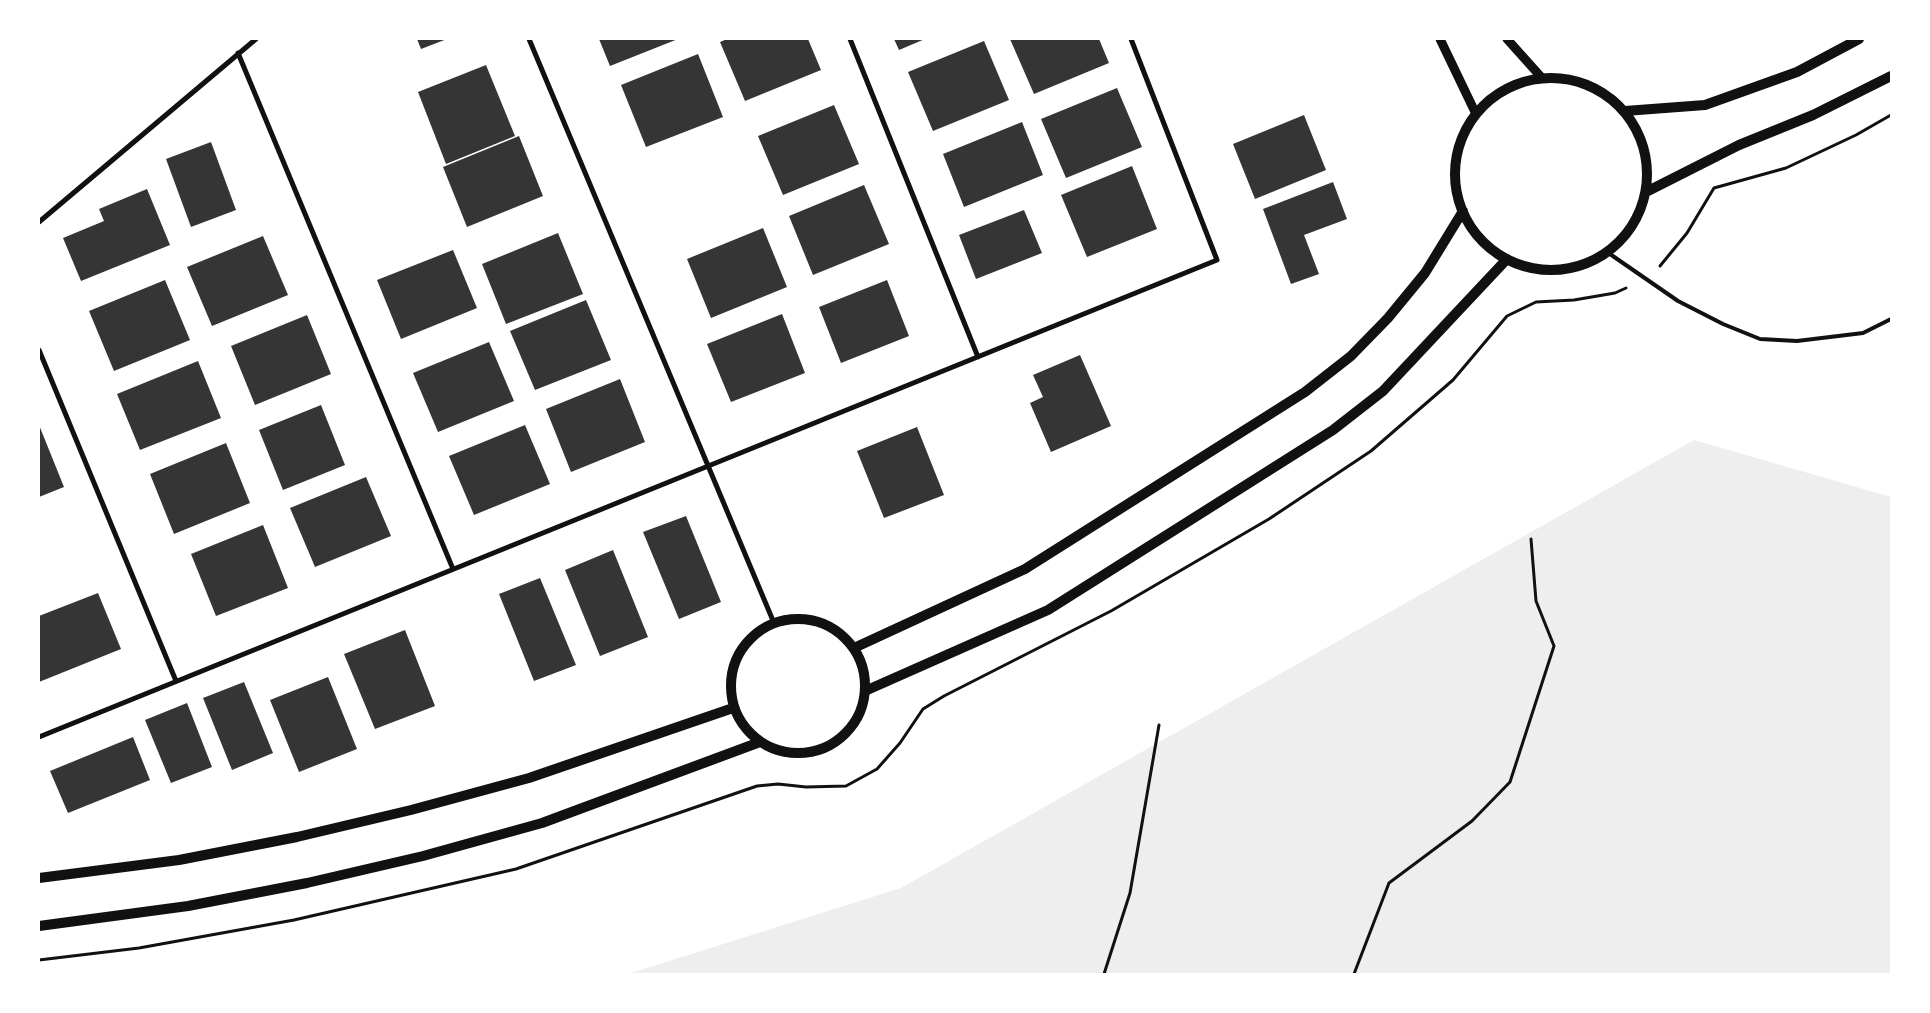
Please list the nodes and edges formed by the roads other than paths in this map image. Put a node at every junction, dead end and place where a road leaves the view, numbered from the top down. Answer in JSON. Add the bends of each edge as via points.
{"nodes":[{"id":1,"x":256,"y":39,"type":"edge"},
{"id":2,"x":529,"y":39,"type":"edge"},
{"id":3,"x":850,"y":39,"type":"edge"},
{"id":4,"x":1131,"y":39,"type":"edge"},
{"id":5,"x":1440,"y":39,"type":"edge"},
{"id":6,"x":1507,"y":39,"type":"edge"},
{"id":7,"x":1859,"y":39,"type":"edge"},
{"id":8,"x":238,"y":53,"type":"junction"},
{"id":9,"x":1891,"y":76,"type":"edge"},
{"id":10,"x":1542,"y":78,"type":"junction"},
{"id":11,"x":1625,"y":111,"type":"junction"},
{"id":12,"x":1476,"y":114,"type":"junction"},
{"id":13,"x":1646,"y":192,"type":"junction"},
{"id":14,"x":1463,"y":211,"type":"junction"},
{"id":15,"x":39,"y":222,"type":"edge"},
{"id":16,"x":1607,"y":252,"type":"junction"},
{"id":17,"x":1507,"y":259,"type":"junction"},
{"id":18,"x":1891,"y":319,"type":"edge"},
{"id":19,"x":39,"y":350,"type":"edge"},
{"id":20,"x":978,"y":357,"type":"junction"},
{"id":21,"x":708,"y":466,"type":"junction"},
{"id":22,"x":452,"y":569,"type":"junction"},
{"id":23,"x":774,"y":623,"type":"junction"},
{"id":24,"x":854,"y":648,"type":"junction"},
{"id":25,"x":176,"y":681,"type":"junction"},
{"id":26,"x":865,"y":691,"type":"junction"},
{"id":27,"x":734,"y":708,"type":"junction"},
{"id":28,"x":39,"y":737,"type":"edge"},
{"id":29,"x":760,"y":742,"type":"junction"},
{"id":30,"x":39,"y":878,"type":"edge"},
{"id":31,"x":39,"y":926,"type":"edge"}],
"edges":[{"from":1,"to":8,"type":"street"},
{"from":2,"to":21,"type":"street"},
{"from":3,"to":20,"type":"street"},
{"from":4,"to":20,"type":"street","via":[[1217,260]]},
{"from":5,"to":12,"type":"street"},
{"from":6,"to":10,"type":"street"},
{"from":7,"to":11,"type":"main road","via":[[1797,72],[1705,105]]},
{"from":8,"to":15,"type":"street"},
{"from":8,"to":22,"type":"street"},
{"from":9,"to":13,"type":"main road","via":[[1813,115],[1739,144]]},
{"from":10,"to":11,"type":"main road","via":[[1565,78],[1587,85],[1614,100]]},
{"from":10,"to":12,"type":"main road","via":[[1512,85],[1486,102]]},
{"from":11,"to":13,"type":"main road","via":[[1638,133],[1646,158]]},
{"from":12,"to":14,"type":"main road","via":[[1466,128],[1456,160],[1456,186]]},
{"from":13,"to":16,"type":"main road","via":[[1633,226]]},
{"from":14,"to":17,"type":"main road","via":[[1480,239]]},
{"from":14,"to":24,"type":"main road","via":[[1425,273],[1388,318],[1351,356],[1305,392],[1025,569]]},
{"from":16,"to":17,"type":"main road","via":[[1592,261],[1558,270],[1540,269]]},
{"from":16,"to":18,"type":"lane","via":[[1678,301],[1760,339],[1797,341],[1863,333]]},
{"from":17,"to":26,"type":"main road","via":[[1383,391],[1334,430],[1048,610]]},
{"from":19,"to":25,"type":"street"},
{"from":20,"to":21,"type":"street"},
{"from":21,"to":22,"type":"street"},
{"from":21,"to":23,"type":"street"},
{"from":22,"to":25,"type":"street"},
{"from":23,"to":24,"type":"main road","via":[[796,619],[819,622]]},
{"from":23,"to":27,"type":"main road","via":[[756,633],[739,654],[730,687]]},
{"from":24,"to":26,"type":"main road","via":[[864,676]]},
{"from":25,"to":28,"type":"street"},
{"from":26,"to":29,"type":"main road","via":[[860,714],[847,733],[828,747],[805,753],[782,752]]},
{"from":27,"to":29,"type":"main road","via":[[749,733]]},
{"from":27,"to":30,"type":"main road","via":[[529,778],[411,810],[179,860]]},
{"from":29,"to":31,"type":"main road","via":[[542,822],[423,856],[188,906]]}]}
